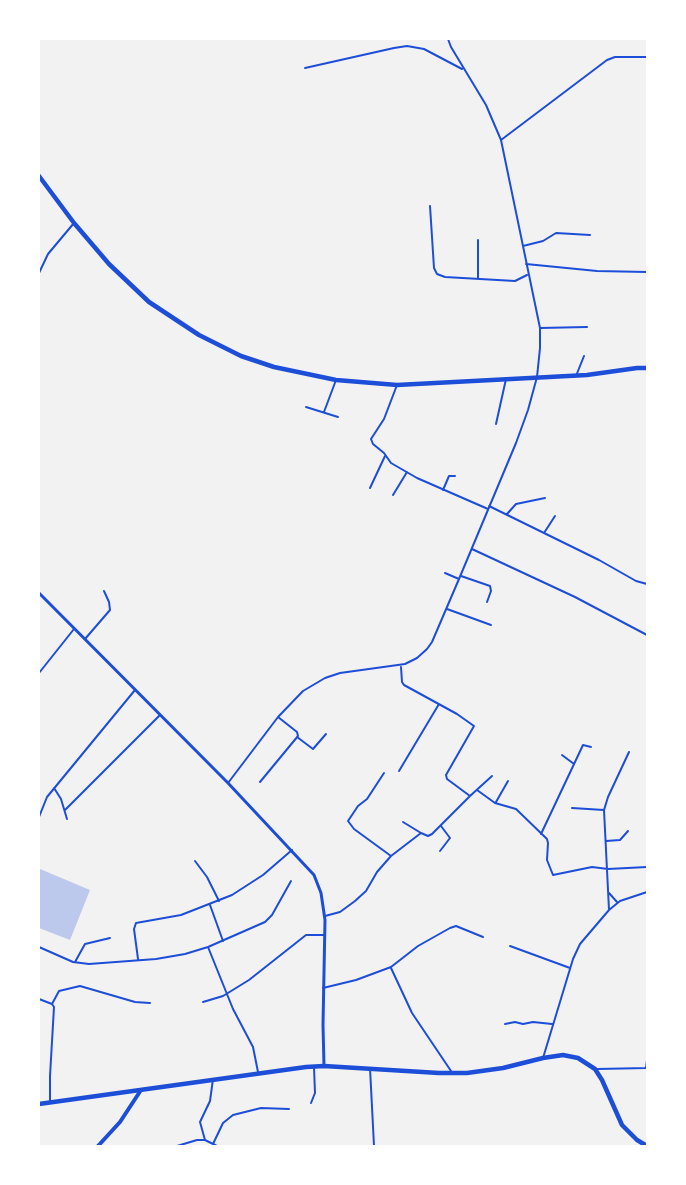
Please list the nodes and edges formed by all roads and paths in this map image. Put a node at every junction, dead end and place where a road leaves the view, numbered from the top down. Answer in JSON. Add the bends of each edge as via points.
{"nodes":[{"id":1,"x":448,"y":39,"type":"edge"},
{"id":2,"x":647,"y":57,"type":"edge"},
{"id":3,"x":305,"y":69,"type":"dead end"},
{"id":4,"x":465,"y":70,"type":"junction"},
{"id":5,"x":501,"y":140,"type":"junction"},
{"id":6,"x":39,"y":176,"type":"edge"},
{"id":7,"x":430,"y":206,"type":"dead end"},
{"id":8,"x":74,"y":224,"type":"junction"},
{"id":9,"x":590,"y":235,"type":"dead end"},
{"id":10,"x":478,"y":240,"type":"dead end"},
{"id":11,"x":522,"y":246,"type":"junction"},
{"id":12,"x":526,"y":264,"type":"junction"},
{"id":13,"x":647,"y":272,"type":"edge"},
{"id":14,"x":39,"y":273,"type":"edge"},
{"id":15,"x":528,"y":274,"type":"junction"},
{"id":16,"x":478,"y":279,"type":"junction"},
{"id":17,"x":587,"y":327,"type":"dead end"},
{"id":18,"x":540,"y":328,"type":"junction"},
{"id":19,"x":584,"y":356,"type":"dead end"},
{"id":20,"x":647,"y":368,"type":"edge"},
{"id":21,"x":576,"y":376,"type":"junction"},
{"id":22,"x":537,"y":377,"type":"junction"},
{"id":23,"x":506,"y":379,"type":"junction"},
{"id":24,"x":336,"y":380,"type":"junction"},
{"id":25,"x":396,"y":385,"type":"junction"},
{"id":26,"x":306,"y":407,"type":"dead end"},
{"id":27,"x":324,"y":412,"type":"junction"},
{"id":28,"x":338,"y":417,"type":"dead end"},
{"id":29,"x":496,"y":424,"type":"dead end"},
{"id":30,"x":385,"y":456,"type":"junction"},
{"id":31,"x":407,"y":472,"type":"junction"},
{"id":32,"x":455,"y":476,"type":"dead end"},
{"id":33,"x":370,"y":488,"type":"dead end"},
{"id":34,"x":443,"y":490,"type":"junction"},
{"id":35,"x":393,"y":495,"type":"dead end"},
{"id":36,"x":545,"y":498,"type":"dead end"},
{"id":37,"x":489,"y":507,"type":"junction"},
{"id":38,"x":507,"y":514,"type":"junction"},
{"id":39,"x":555,"y":516,"type":"dead end"},
{"id":40,"x":544,"y":533,"type":"junction"},
{"id":41,"x":471,"y":549,"type":"junction"},
{"id":42,"x":445,"y":573,"type":"dead end"},
{"id":43,"x":460,"y":578,"type":"junction"},
{"id":44,"x":647,"y":584,"type":"edge"},
{"id":45,"x":105,"y":591,"type":"dead end"},
{"id":46,"x":39,"y":593,"type":"edge"},
{"id":47,"x":487,"y":602,"type":"dead end"},
{"id":48,"x":447,"y":609,"type":"junction"},
{"id":49,"x":491,"y":625,"type":"dead end"},
{"id":50,"x":74,"y":628,"type":"junction"},
{"id":51,"x":647,"y":635,"type":"edge"},
{"id":52,"x":85,"y":639,"type":"junction"},
{"id":53,"x":400,"y":665,"type":"junction"},
{"id":54,"x":39,"y":673,"type":"edge"},
{"id":55,"x":135,"y":690,"type":"junction"},
{"id":56,"x":440,"y":704,"type":"junction"},
{"id":57,"x":160,"y":715,"type":"junction"},
{"id":58,"x":278,"y":717,"type":"junction"},
{"id":59,"x":326,"y":734,"type":"dead end"},
{"id":60,"x":297,"y":737,"type":"junction"},
{"id":61,"x":591,"y":747,"type":"dead end"},
{"id":62,"x":629,"y":752,"type":"dead end"},
{"id":63,"x":562,"y":754,"type":"dead end"},
{"id":64,"x":574,"y":764,"type":"junction"},
{"id":65,"x":399,"y":771,"type":"dead end"},
{"id":66,"x":384,"y":772,"type":"dead end"},
{"id":67,"x":492,"y":776,"type":"dead end"},
{"id":68,"x":508,"y":781,"type":"dead end"},
{"id":69,"x":260,"y":782,"type":"dead end"},
{"id":70,"x":228,"y":783,"type":"junction"},
{"id":71,"x":54,"y":788,"type":"junction"},
{"id":72,"x":477,"y":790,"type":"junction"},
{"id":73,"x":470,"y":795,"type":"junction"},
{"id":74,"x":495,"y":803,"type":"junction"},
{"id":75,"x":572,"y":808,"type":"dead end"},
{"id":76,"x":65,"y":810,"type":"junction"},
{"id":77,"x":604,"y":810,"type":"junction"},
{"id":78,"x":39,"y":817,"type":"edge"},
{"id":79,"x":67,"y":819,"type":"dead end"},
{"id":80,"x":403,"y":822,"type":"dead end"},
{"id":81,"x":441,"y":826,"type":"junction"},
{"id":82,"x":628,"y":831,"type":"dead end"},
{"id":83,"x":421,"y":833,"type":"junction"},
{"id":84,"x":541,"y":834,"type":"junction"},
{"id":85,"x":606,"y":841,"type":"junction"},
{"id":86,"x":292,"y":850,"type":"junction"},
{"id":87,"x":440,"y":851,"type":"dead end"},
{"id":88,"x":391,"y":856,"type":"junction"},
{"id":89,"x":195,"y":861,"type":"dead end"},
{"id":90,"x":647,"y":867,"type":"edge"},
{"id":91,"x":608,"y":869,"type":"junction"},
{"id":92,"x":291,"y":881,"type":"dead end"},
{"id":93,"x":647,"y":892,"type":"edge"},
{"id":94,"x":609,"y":893,"type":"junction"},
{"id":95,"x":219,"y":901,"type":"junction"},
{"id":96,"x":618,"y":903,"type":"junction"},
{"id":97,"x":210,"y":904,"type":"junction"},
{"id":98,"x":609,"y":910,"type":"junction"},
{"id":99,"x":325,"y":916,"type":"junction"},
{"id":100,"x":325,"y":935,"type":"junction"},
{"id":101,"x":483,"y":937,"type":"dead end"},
{"id":102,"x":110,"y":938,"type":"dead end"},
{"id":103,"x":223,"y":941,"type":"junction"},
{"id":104,"x":510,"y":946,"type":"dead end"},
{"id":105,"x":39,"y":947,"type":"edge"},
{"id":106,"x":208,"y":947,"type":"junction"},
{"id":107,"x":139,"y":961,"type":"junction"},
{"id":108,"x":75,"y":962,"type":"junction"},
{"id":109,"x":391,"y":967,"type":"junction"},
{"id":110,"x":570,"y":968,"type":"junction"},
{"id":111,"x":323,"y":988,"type":"junction"},
{"id":112,"x":227,"y":994,"type":"junction"},
{"id":113,"x":39,"y":999,"type":"edge"},
{"id":114,"x":203,"y":1002,"type":"dead end"},
{"id":115,"x":150,"y":1003,"type":"dead end"},
{"id":116,"x":52,"y":1004,"type":"junction"},
{"id":117,"x":505,"y":1024,"type":"dead end"},
{"id":118,"x":552,"y":1024,"type":"junction"},
{"id":119,"x":543,"y":1058,"type":"junction"},
{"id":120,"x":647,"y":1060,"type":"edge"},
{"id":121,"x":324,"y":1066,"type":"junction"},
{"id":122,"x":314,"y":1067,"type":"junction"},
{"id":123,"x":370,"y":1068,"type":"junction"},
{"id":124,"x":646,"y":1068,"type":"edge"},
{"id":125,"x":595,"y":1069,"type":"junction"},
{"id":126,"x":258,"y":1073,"type":"junction"},
{"id":127,"x":453,"y":1074,"type":"junction"},
{"id":128,"x":213,"y":1079,"type":"junction"},
{"id":129,"x":141,"y":1090,"type":"junction"},
{"id":130,"x":50,"y":1103,"type":"junction"},
{"id":131,"x":311,"y":1103,"type":"dead end"},
{"id":132,"x":39,"y":1104,"type":"edge"},
{"id":133,"x":289,"y":1109,"type":"dead end"},
{"id":134,"x":205,"y":1140,"type":"junction"},
{"id":135,"x":213,"y":1144,"type":"junction"},
{"id":136,"x":98,"y":1146,"type":"edge"},
{"id":137,"x":177,"y":1146,"type":"edge"},
{"id":138,"x":217,"y":1146,"type":"edge"},
{"id":139,"x":374,"y":1146,"type":"edge"},
{"id":140,"x":647,"y":1146,"type":"edge"}],
"edges":[{"from":1,"to":4,"type":"street"},
{"from":2,"to":5,"type":"street","via":[[607,60]]},
{"from":3,"to":4,"type":"street","via":[[412,46]]},
{"from":4,"to":5,"type":"street"},
{"from":5,"to":11,"type":"street"},
{"from":6,"to":8,"type":"main road"},
{"from":7,"to":16,"type":"street","via":[[436,272]]},
{"from":8,"to":14,"type":"street","via":[[48,254]]},
{"from":8,"to":24,"type":"main road","via":[[149,303],[184,327],[241,356],[287,371]]},
{"from":9,"to":11,"type":"street","via":[[556,233]]},
{"from":10,"to":16,"type":"street"},
{"from":11,"to":12,"type":"street"},
{"from":12,"to":13,"type":"street","via":[[597,272]]},
{"from":12,"to":15,"type":"street"},
{"from":15,"to":16,"type":"street","via":[[518,281]]},
{"from":15,"to":18,"type":"street"},
{"from":17,"to":18,"type":"street"},
{"from":18,"to":22,"type":"street"},
{"from":19,"to":21,"type":"street"},
{"from":20,"to":21,"type":"main road"},
{"from":21,"to":22,"type":"main road"},
{"from":22,"to":23,"type":"main road"},
{"from":22,"to":37,"type":"street","via":[[516,443]]},
{"from":23,"to":25,"type":"main road"},
{"from":23,"to":29,"type":"street"},
{"from":24,"to":25,"type":"main road"},
{"from":24,"to":27,"type":"street"},
{"from":25,"to":30,"type":"street","via":[[384,419],[371,439]]},
{"from":26,"to":27,"type":"street"},
{"from":27,"to":28,"type":"street"},
{"from":30,"to":31,"type":"street"},
{"from":30,"to":33,"type":"street"},
{"from":31,"to":34,"type":"street"},
{"from":31,"to":35,"type":"street"},
{"from":32,"to":34,"type":"street","via":[[449,476]]},
{"from":34,"to":37,"type":"street"},
{"from":36,"to":38,"type":"street","via":[[516,504]]},
{"from":37,"to":38,"type":"street"},
{"from":37,"to":41,"type":"street"},
{"from":38,"to":40,"type":"street"},
{"from":39,"to":40,"type":"street"},
{"from":40,"to":44,"type":"street"},
{"from":41,"to":43,"type":"street"},
{"from":41,"to":51,"type":"street"},
{"from":42,"to":43,"type":"street"},
{"from":43,"to":47,"type":"street","via":[[490,586]]},
{"from":43,"to":48,"type":"street"},
{"from":45,"to":52,"type":"street","via":[[110,610]]},
{"from":46,"to":50,"type":"street"},
{"from":48,"to":49,"type":"street"},
{"from":48,"to":53,"type":"street","via":[[427,649]]},
{"from":50,"to":52,"type":"street"},
{"from":50,"to":54,"type":"street"},
{"from":52,"to":55,"type":"street"},
{"from":53,"to":56,"type":"street","via":[[404,685]]},
{"from":53,"to":58,"type":"street","via":[[354,670],[326,678],[303,691]]},
{"from":55,"to":57,"type":"street"},
{"from":55,"to":71,"type":"street"},
{"from":56,"to":65,"type":"street"},
{"from":56,"to":73,"type":"street","via":[[474,726],[446,777]]},
{"from":57,"to":70,"type":"street"},
{"from":57,"to":76,"type":"street"},
{"from":58,"to":60,"type":"street","via":[[297,732]]},
{"from":58,"to":70,"type":"street"},
{"from":59,"to":60,"type":"street","via":[[313,749]]},
{"from":60,"to":69,"type":"street"},
{"from":61,"to":64,"type":"street","via":[[583,745]]},
{"from":62,"to":77,"type":"street"},
{"from":63,"to":64,"type":"street"},
{"from":64,"to":84,"type":"street"},
{"from":66,"to":88,"type":"street","via":[[348,821]]},
{"from":67,"to":72,"type":"street"},
{"from":68,"to":74,"type":"street"},
{"from":70,"to":86,"type":"street"},
{"from":71,"to":76,"type":"street"},
{"from":71,"to":78,"type":"street"},
{"from":72,"to":73,"type":"street"},
{"from":72,"to":74,"type":"street"},
{"from":73,"to":81,"type":"street"},
{"from":74,"to":84,"type":"street","via":[[516,809]]},
{"from":75,"to":77,"type":"street"},
{"from":76,"to":79,"type":"street"},
{"from":77,"to":85,"type":"street"},
{"from":80,"to":83,"type":"street"},
{"from":81,"to":83,"type":"street","via":[[428,836]]},
{"from":81,"to":87,"type":"street","via":[[450,838]]},
{"from":82,"to":85,"type":"street","via":[[620,840]]},
{"from":83,"to":88,"type":"street"},
{"from":84,"to":91,"type":"street","via":[[548,842],[547,860],[553,875],[592,867]]},
{"from":85,"to":91,"type":"street"},
{"from":86,"to":95,"type":"street","via":[[257,880]]},
{"from":86,"to":99,"type":"street","via":[[318,883]]},
{"from":88,"to":99,"type":"street","via":[[362,895],[340,912]]},
{"from":89,"to":95,"type":"street"},
{"from":90,"to":91,"type":"street"},
{"from":91,"to":94,"type":"street"},
{"from":92,"to":103,"type":"street","via":[[265,922]]},
{"from":93,"to":96,"type":"street"},
{"from":94,"to":96,"type":"street"},
{"from":94,"to":98,"type":"street"},
{"from":95,"to":97,"type":"street"},
{"from":96,"to":98,"type":"street"},
{"from":97,"to":103,"type":"street"},
{"from":97,"to":107,"type":"street","via":[[172,917],[136,923]]},
{"from":98,"to":110,"type":"street","via":[[580,944]]},
{"from":99,"to":100,"type":"street"},
{"from":100,"to":111,"type":"street"},
{"from":100,"to":112,"type":"street","via":[[312,934],[301,939]]},
{"from":101,"to":109,"type":"street","via":[[458,927],[450,928]]},
{"from":102,"to":108,"type":"street","via":[[85,944]]},
{"from":103,"to":106,"type":"street"},
{"from":104,"to":110,"type":"street"},
{"from":105,"to":108,"type":"street"},
{"from":106,"to":107,"type":"street"},
{"from":106,"to":112,"type":"street"},
{"from":107,"to":108,"type":"street"},
{"from":109,"to":111,"type":"street"},
{"from":109,"to":127,"type":"street","via":[[412,1013]]},
{"from":110,"to":118,"type":"street"},
{"from":111,"to":121,"type":"street"},
{"from":112,"to":114,"type":"street"},
{"from":112,"to":126,"type":"street","via":[[253,1047]]},
{"from":113,"to":116,"type":"street"},
{"from":115,"to":116,"type":"street","via":[[80,986],[59,991]]},
{"from":116,"to":130,"type":"street","via":[[55,1020]]},
{"from":117,"to":118,"type":"street"},
{"from":118,"to":119,"type":"street"},
{"from":119,"to":125,"type":"main road","via":[[570,1056]]},
{"from":119,"to":127,"type":"main road"},
{"from":120,"to":124,"type":"street"},
{"from":121,"to":122,"type":"main road"},
{"from":121,"to":123,"type":"main road"},
{"from":122,"to":126,"type":"main road"},
{"from":122,"to":131,"type":"street","via":[[315,1093]]},
{"from":123,"to":127,"type":"main road"},
{"from":123,"to":139,"type":"street"},
{"from":124,"to":125,"type":"street"},
{"from":125,"to":140,"type":"main road","via":[[622,1125]]},
{"from":126,"to":128,"type":"main road"},
{"from":128,"to":129,"type":"main road"},
{"from":128,"to":134,"type":"street","via":[[210,1101],[200,1122]]},
{"from":129,"to":130,"type":"main road"},
{"from":129,"to":136,"type":"main road"},
{"from":130,"to":132,"type":"main road"},
{"from":133,"to":135,"type":"street","via":[[261,1108],[233,1114],[223,1123]]},
{"from":134,"to":135,"type":"street"},
{"from":134,"to":137,"type":"street"},
{"from":135,"to":138,"type":"street"}]}
